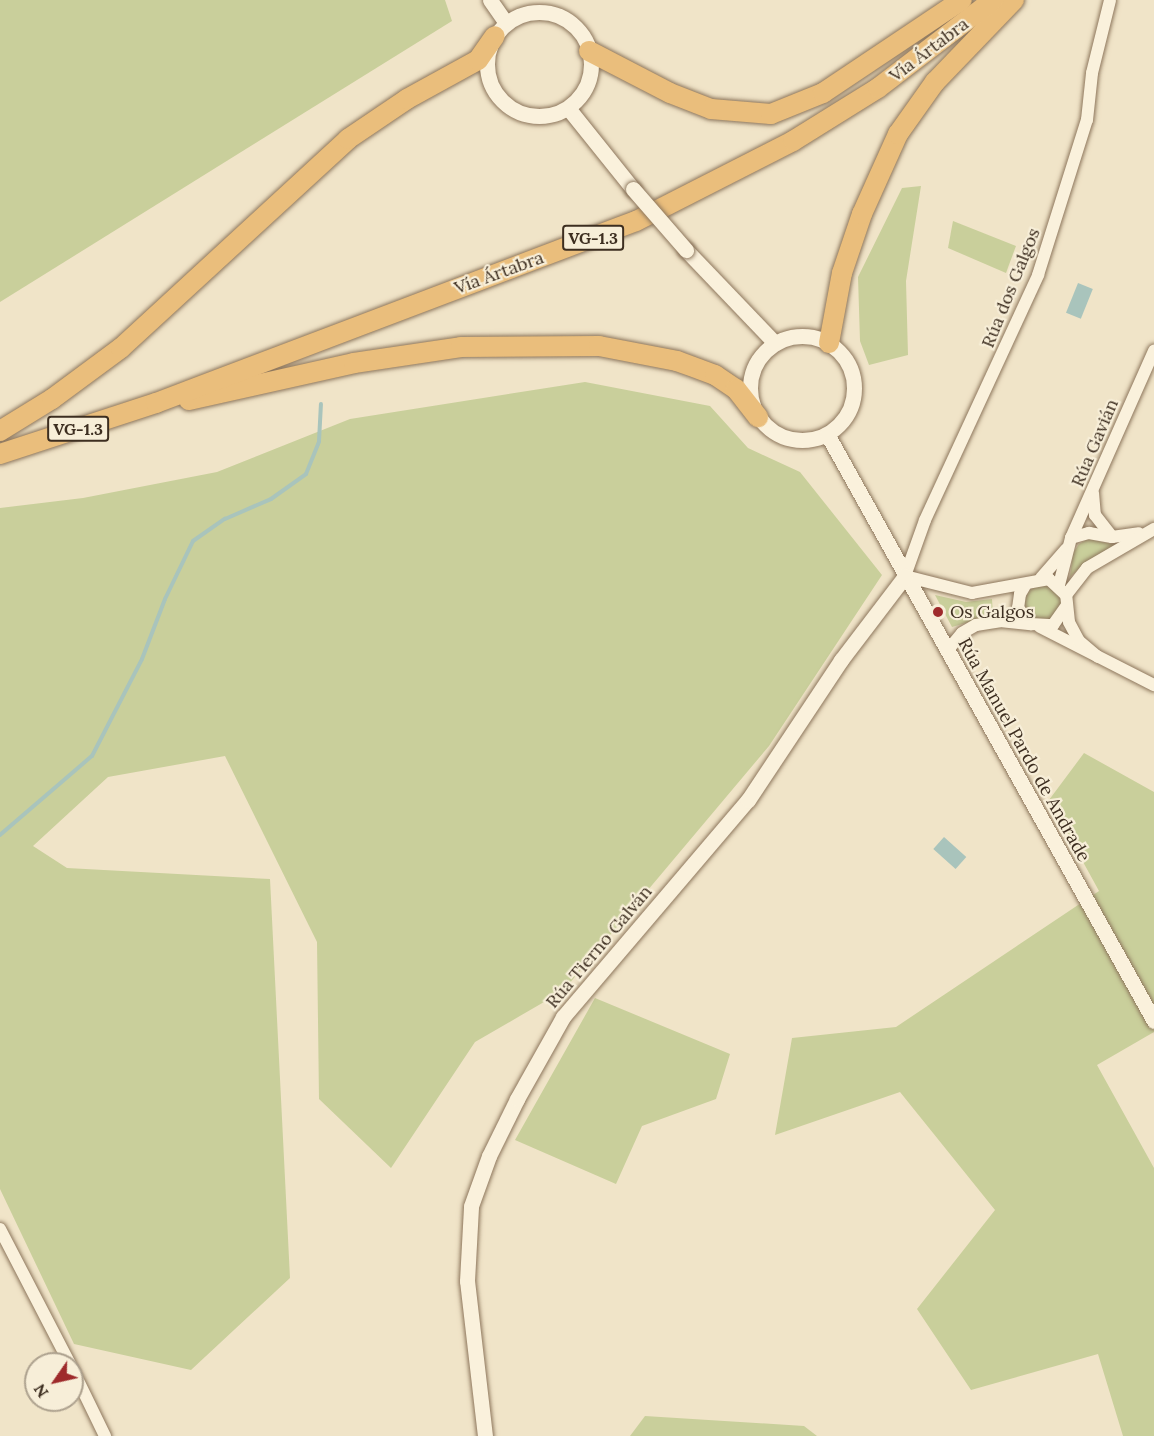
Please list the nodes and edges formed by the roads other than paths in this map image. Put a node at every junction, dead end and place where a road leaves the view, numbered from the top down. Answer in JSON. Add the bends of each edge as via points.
{"nodes":[{"id":1,"x":490,"y":0,"type":"edge"},
{"id":2,"x":962,"y":0,"type":"edge"},
{"id":3,"x":993,"y":0,"type":"edge"},
{"id":4,"x":1014,"y":0,"type":"edge"},
{"id":5,"x":1110,"y":0,"type":"edge"},
{"id":6,"x":500,"y":30,"type":"junction"},
{"id":7,"x":589,"y":51,"type":"junction"},
{"id":8,"x":568,"y":108,"type":"junction"},
{"id":9,"x":775,"y":343,"type":"junction"},
{"id":10,"x":830,"y":344,"type":"junction"},
{"id":11,"x":1154,"y":351,"type":"edge"},
{"id":12,"x":1151,"y":365,"type":"edge"},
{"id":13,"x":156,"y":403,"type":"junction"},
{"id":14,"x":758,"y":417,"type":"junction"},
{"id":15,"x":0,"y":431,"type":"edge"},
{"id":16,"x":827,"y":434,"type":"junction"},
{"id":17,"x":0,"y":454,"type":"edge"},
{"id":18,"x":1093,"y":492,"type":"junction"},
{"id":19,"x":1154,"y":528,"type":"edge"},
{"id":20,"x":1112,"y":537,"type":"junction"},
{"id":21,"x":1069,"y":543,"type":"junction"},
{"id":22,"x":905,"y":576,"type":"junction"},
{"id":23,"x":1041,"y":578,"type":"junction"},
{"id":24,"x":1026,"y":584,"type":"junction"},
{"id":25,"x":1064,"y":594,"type":"junction"},
{"id":26,"x":1035,"y":626,"type":"junction"},
{"id":27,"x":947,"y":651,"type":"junction"},
{"id":28,"x":1098,"y":657,"type":"junction"},
{"id":29,"x":1154,"y":686,"type":"edge"},
{"id":30,"x":1154,"y":1021,"type":"edge"},
{"id":31,"x":0,"y":1229,"type":"edge"},
{"id":32,"x":64,"y":1352,"type":"edge"},
{"id":33,"x":84,"y":1393,"type":"edge"},
{"id":34,"x":105,"y":1436,"type":"edge"},
{"id":35,"x":485,"y":1436,"type":"edge"}],
"edges":[{"from":1,"to":6,"type":"street"},
{"from":2,"to":7,"type":"highway","via":[[823,93],[771,114],[711,109],[670,93]]},
{"from":3,"to":13,"type":"highway","name":"Vía Ártabra","number":"VG-1.3","via":[[878,88],[793,141],[690,196],[636,221]]},
{"from":4,"to":10,"type":"highway","via":[[934,82],[898,134],[862,214],[842,273]]},
{"from":5,"to":22,"type":"street","name":"Rúa dos Galgos","via":[[1092,73],[1087,120],[1038,274],[925,520]]},
{"from":6,"to":7,"type":"street","via":[[531,12],[558,15],[578,29]]},
{"from":6,"to":8,"type":"street","via":[[488,53],[487,70],[492,88],[502,102],[534,117]]},
{"from":6,"to":15,"type":"highway","via":[[478,60],[407,99],[348,139],[121,348],[52,399]]},
{"from":7,"to":8,"type":"street","via":[[588,83]]},
{"from":8,"to":9,"type":"street","bridge":true,"via":[[686,250]]},
{"from":9,"to":10,"type":"street","via":[[802,335]]},
{"from":9,"to":14,"type":"street","via":[[756,363],[751,376],[749,390]]},
{"from":10,"to":16,"type":"street","via":[[849,367],[853,397],[844,418]]},
{"from":11,"to":12,"type":"street","name":"Rúa Gavián"},
{"from":12,"to":18,"type":"street","name":"Rúa Gavián"},
{"from":13,"to":14,"type":"highway","via":[[185,401],[354,363],[461,347],[599,346],[677,361],[716,375],[736,389]]},
{"from":13,"to":17,"type":"highway","name":"Vía Ártabra","number":"VG-1.3"},
{"from":14,"to":16,"type":"street","via":[[789,438],[812,439]]},
{"from":16,"to":22,"type":"street","name":"Rúa Manuel Pardo de Andrade"},
{"from":18,"to":20,"type":"street","via":[[1095,515]]},
{"from":18,"to":21,"type":"street","name":"Rúa Gavián"},
{"from":19,"to":20,"type":"street"},
{"from":19,"to":25,"type":"street","via":[[1087,568]]},
{"from":20,"to":21,"type":"street","via":[[1089,533]]},
{"from":21,"to":23,"type":"street","name":"Rúa Gavián"},
{"from":21,"to":25,"type":"street","name":"Rúa Gavián"},
{"from":22,"to":24,"type":"street","via":[[972,593]]},
{"from":22,"to":27,"type":"street","name":"Rúa Manuel Pardo de Andrade"},
{"from":22,"to":35,"type":"street","name":"Rúa Tierno Galván","via":[[841,660],[748,800],[563,1017],[489,1156],[471,1206],[467,1281]]},
{"from":23,"to":24,"type":"street"},
{"from":23,"to":25,"type":"street"},
{"from":24,"to":26,"type":"street","via":[[1018,608]]},
{"from":25,"to":26,"type":"street","via":[[1060,620]]},
{"from":25,"to":28,"type":"street","via":[[1069,622],[1080,641]]},
{"from":26,"to":27,"type":"street","via":[[1000,621],[976,625],[962,633]]},
{"from":26,"to":28,"type":"street"},
{"from":27,"to":30,"type":"street","name":"Rúa Manuel Pardo de Andrade"},
{"from":28,"to":29,"type":"street"},
{"from":31,"to":32,"type":"street"},
{"from":33,"to":34,"type":"street"}]}
